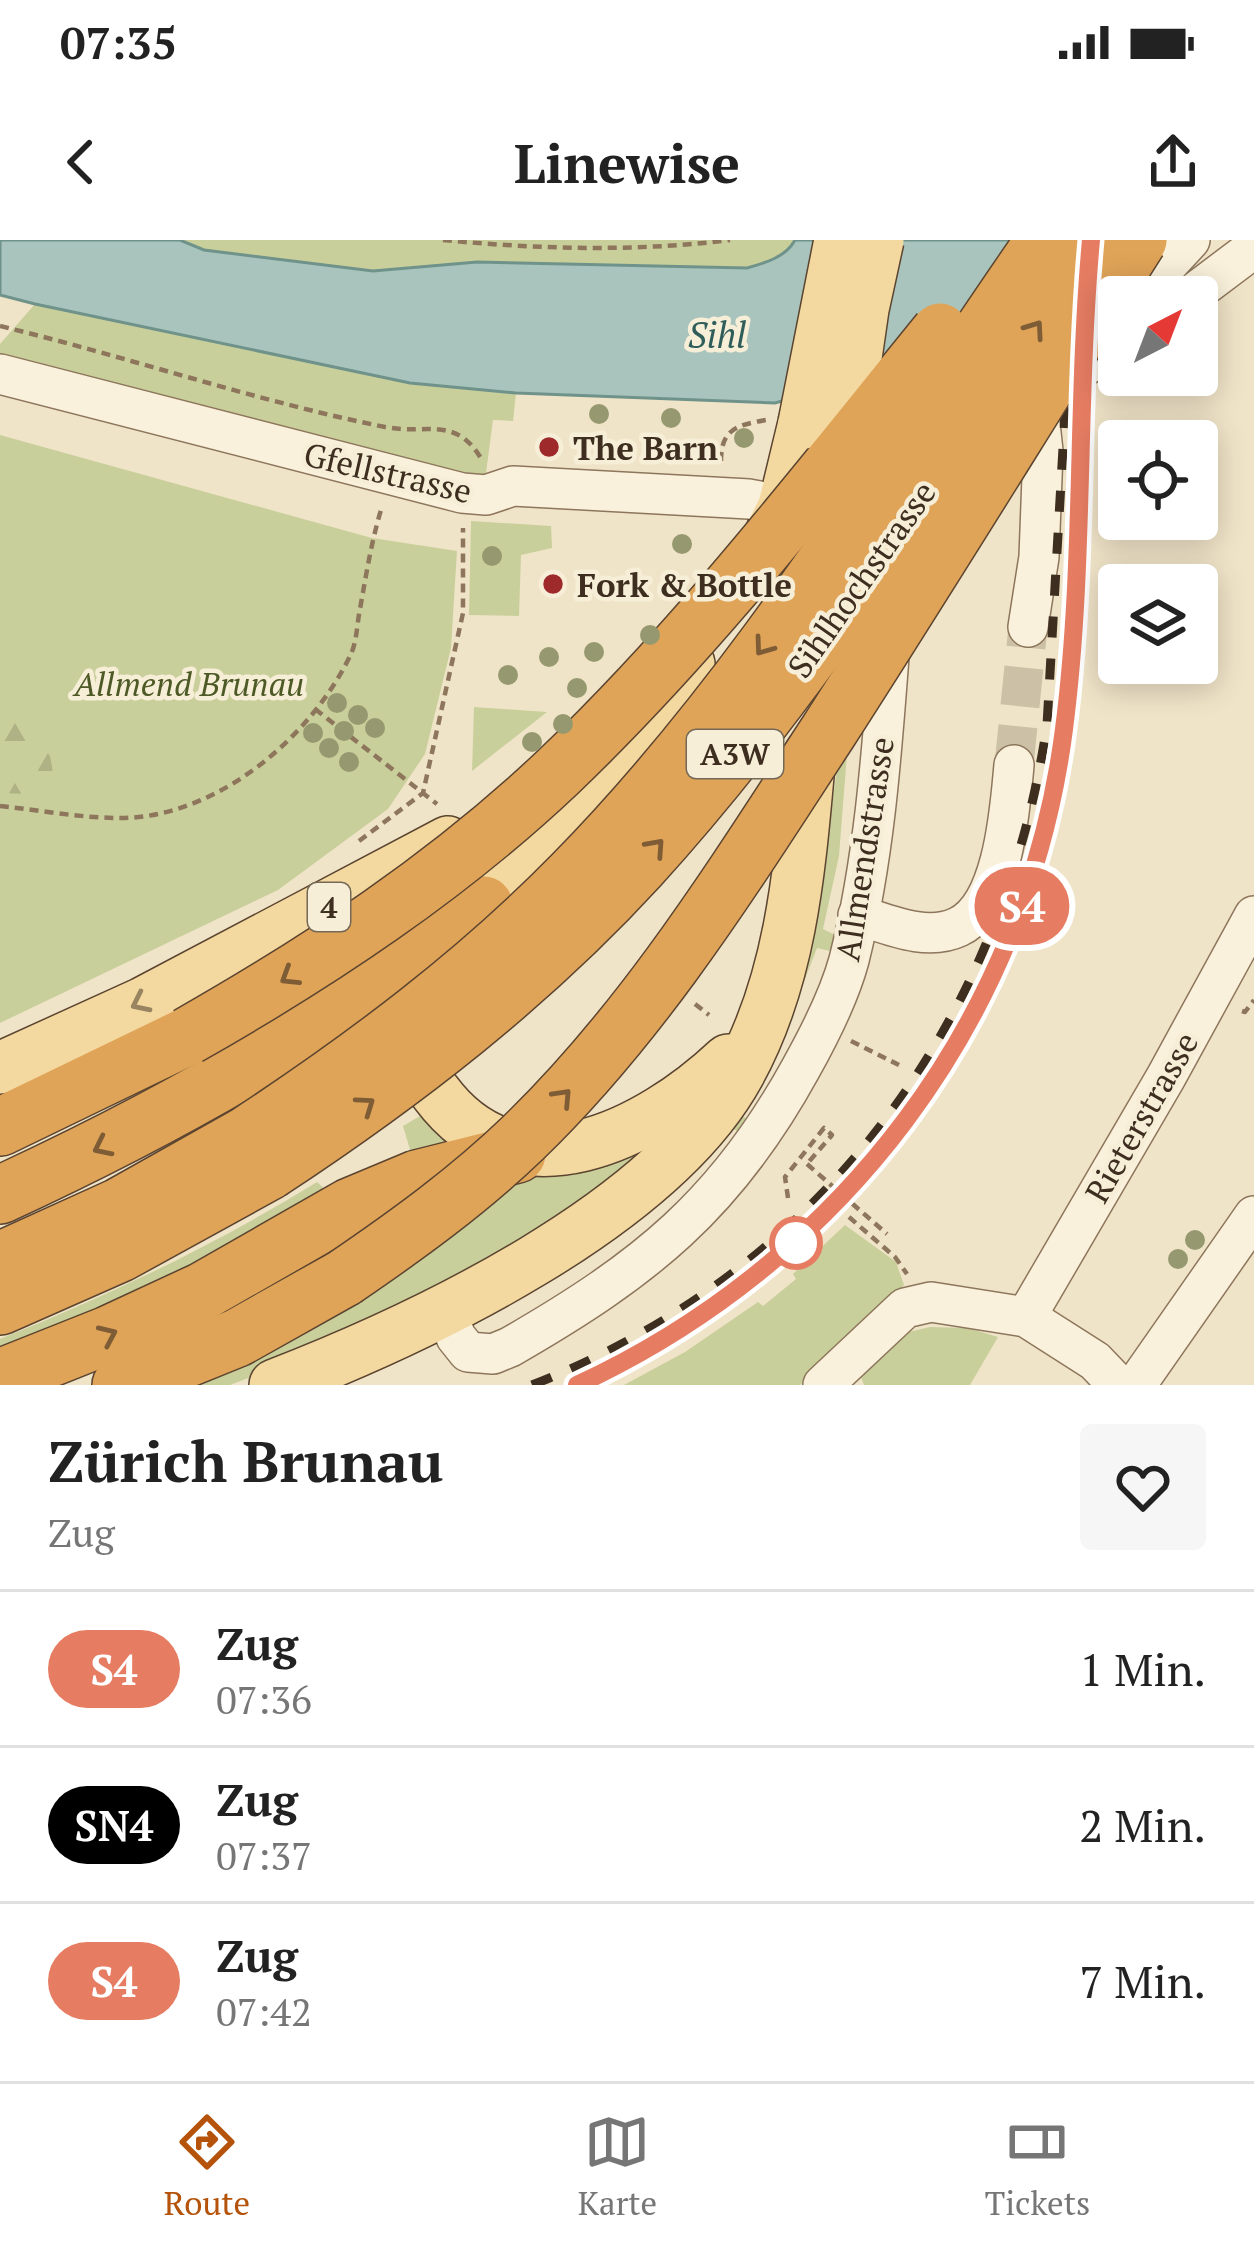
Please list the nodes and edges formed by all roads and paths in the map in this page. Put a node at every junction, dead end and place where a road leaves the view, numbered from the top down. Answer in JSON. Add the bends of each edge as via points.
{"nodes":[{"id":1,"x":443,"y":240,"type":"edge"},
{"id":2,"x":668,"y":240,"type":"edge"},
{"id":3,"x":730,"y":240,"type":"edge"},
{"id":4,"x":840,"y":240,"type":"edge"},
{"id":5,"x":878,"y":240,"type":"edge"},
{"id":6,"x":1015,"y":240,"type":"edge"},
{"id":7,"x":1045,"y":240,"type":"edge"},
{"id":8,"x":1097,"y":240,"type":"edge"},
{"id":9,"x":1138,"y":240,"type":"edge"},
{"id":10,"x":1190,"y":240,"type":"edge"},
{"id":11,"x":675,"y":247,"type":"junction"},
{"id":12,"x":1254,"y":248,"type":"edge"},
{"id":13,"x":1157,"y":276,"type":"edge"},
{"id":14,"x":1217,"y":276,"type":"edge"},
{"id":15,"x":0,"y":326,"type":"edge"},
{"id":16,"x":1098,"y":359,"type":"edge"},
{"id":17,"x":0,"y":374,"type":"edge"},
{"id":18,"x":1037,"y":392,"type":"junction"},
{"id":19,"x":826,"y":418,"type":"junction"},
{"id":20,"x":981,"y":423,"type":"junction"},
{"id":21,"x":913,"y":478,"type":"junction"},
{"id":22,"x":481,"y":492,"type":"junction"},
{"id":23,"x":784,"y":506,"type":"junction"},
{"id":24,"x":372,"y":538,"type":"dead end"},
{"id":25,"x":823,"y":618,"type":"junction"},
{"id":26,"x":1028,"y":627,"type":"tunnel mouth"},
{"id":27,"x":315,"y":709,"type":"junction"},
{"id":28,"x":647,"y":723,"type":"junction"},
{"id":29,"x":1014,"y":765,"type":"tunnel mouth"},
{"id":30,"x":423,"y":793,"type":"junction"},
{"id":31,"x":806,"y":803,"type":"junction"},
{"id":32,"x":436,"y":804,"type":"dead end"},
{"id":33,"x":0,"y":806,"type":"edge"},
{"id":34,"x":484,"y":904,"type":"junction"},
{"id":35,"x":858,"y":915,"type":"junction"},
{"id":36,"x":1254,"y":916,"type":"edge"},
{"id":37,"x":767,"y":1011,"type":"junction"},
{"id":38,"x":841,"y":1036,"type":"dead end"},
{"id":39,"x":899,"y":1065,"type":"dead end"},
{"id":40,"x":0,"y":1068,"type":"edge"},
{"id":41,"x":0,"y":1127,"type":"edge"},
{"id":42,"x":523,"y":1152,"type":"junction"},
{"id":43,"x":258,"y":1153,"type":"junction"},
{"id":44,"x":0,"y":1195,"type":"edge"},
{"id":45,"x":788,"y":1198,"type":"dead end"},
{"id":46,"x":1254,"y":1216,"type":"edge"},
{"id":47,"x":849,"y":1217,"type":"dead end"},
{"id":48,"x":879,"y":1244,"type":"junction"},
{"id":49,"x":0,"y":1261,"type":"edge"},
{"id":50,"x":913,"y":1283,"type":"dead end"},
{"id":51,"x":0,"y":1306,"type":"edge"},
{"id":52,"x":446,"y":1308,"type":"junction"},
{"id":53,"x":1026,"y":1317,"type":"junction"},
{"id":54,"x":0,"y":1378,"type":"edge"},
{"id":55,"x":121,"y":1385,"type":"edge"},
{"id":56,"x":274,"y":1385,"type":"edge"},
{"id":57,"x":823,"y":1385,"type":"edge"},
{"id":58,"x":1118,"y":1385,"type":"edge"},
{"id":59,"x":1136,"y":1385,"type":"edge"}],
"edges":[{"from":1,"to":11,"type":"path"},
{"from":2,"to":11,"type":"path"},
{"from":3,"to":11,"type":"path"},
{"from":4,"to":19,"type":"main road","number":"4","bridge":true},
{"from":5,"to":19,"type":"main road","number":"4","bridge":true,"via":[[860,328]]},
{"from":6,"to":41,"type":"highway","one_way":true,"bridge":true,"via":[[697,627],[556,773],[379,918],[286,979]]},
{"from":7,"to":43,"type":"highway","name":"Sihlhochstrasse","number":"A3W","one_way":true,"bridge":true,"via":[[773,633],[628,817],[460,980]]},
{"from":43,"to":8,"type":"highway","name":"Sihlhochstrasse","number":"A3W","one_way":true,"bridge":true,"via":[[399,1082],[578,929],[690,809],[787,686]]},
{"from":55,"to":9,"type":"highway","one_way":true,"bridge":true,"via":[[236,1338],[344,1278],[439,1211],[596,1060],[672,965],[922,587]]},
{"from":10,"to":13,"type":"street"},
{"from":12,"to":14,"type":"street"},
{"from":15,"to":22,"type":"path","via":[[317,413],[404,430],[446,428],[471,441]]},
{"from":16,"to":18,"type":"street"},
{"from":17,"to":22,"type":"street","name":"Gfellstrasse"},
{"from":18,"to":20,"type":"street"},
{"from":18,"to":26,"type":"street","via":[[1039,557]]},
{"from":19,"to":20,"type":"street","via":[[891,434]]},
{"from":19,"to":23,"type":"main road","number":"4"},
{"from":19,"to":25,"type":"main road","name":"Allmendstrasse","number":"4"},
{"from":20,"to":21,"type":"street"},
{"from":21,"to":25,"type":"street","via":[[870,513]]},
{"from":21,"to":35,"type":"street","name":"Allmendstrasse"},
{"from":22,"to":23,"type":"street","name":"Gfellstrasse","via":[[513,486]]},
{"from":22,"to":30,"type":"path"},
{"from":23,"to":28,"type":"main road","number":"4","via":[[747,585]]},
{"from":24,"to":27,"type":"path","via":[[352,652]]},
{"from":25,"to":31,"type":"main road","name":"Allmendstrasse","number":"4"},
{"from":27,"to":30,"type":"path"},
{"from":27,"to":33,"type":"path","via":[[278,752],[173,809],[122,818]]},
{"from":28,"to":31,"type":"main road","via":[[682,721],[731,733],[770,761]]},
{"from":28,"to":34,"type":"main road","via":[[548,844]]},
{"from":28,"to":40,"type":"main road","number":"4","one_way":true,"via":[[315,915]]},
{"from":29,"to":35,"type":"street","via":[[993,879],[961,927],[914,932]]},
{"from":30,"to":32,"type":"path"},
{"from":31,"to":37,"type":"main road","name":"Allmendstrasse","number":"4","via":[[797,892]]},
{"from":34,"to":42,"type":"main road","via":[[426,975],[408,1037],[418,1070],[453,1113]]},
{"from":34,"to":44,"type":"highway","one_way":true,"via":[[209,1091]]},
{"from":35,"to":52,"type":"street","name":"Allmendstrasse","via":[[820,1033],[770,1125],[716,1195],[611,1286],[494,1354],[462,1346]]},
{"from":36,"to":53,"type":"street","name":"Rieterstrasse"},
{"from":37,"to":42,"type":"main road","via":[[733,1055],[668,1110],[615,1136]]},
{"from":37,"to":52,"type":"main road","name":"Allmendstrasse","number":"4","via":[[723,1100],[673,1159],[562,1242]]},
{"from":38,"to":39,"type":"path"},
{"from":54,"to":42,"type":"highway","one_way":true,"via":[[203,1291],[350,1207],[429,1175]]},
{"from":43,"to":49,"type":"highway","number":"A3W"},
{"from":43,"to":51,"type":"highway","number":"A3W","via":[[121,1252]]},
{"from":45,"to":48,"type":"path","bridge":true,"via":[[785,1178],[824,1128],[832,1135],[808,1164],[887,1234]]},
{"from":46,"to":59,"type":"street"},
{"from":47,"to":48,"type":"path"},
{"from":48,"to":50,"type":"path"},
{"from":52,"to":56,"type":"main road","name":"Allmendstrasse","number":"4"},
{"from":53,"to":57,"type":"street","via":[[931,1302],[905,1308]]},
{"from":53,"to":58,"type":"street"}]}
